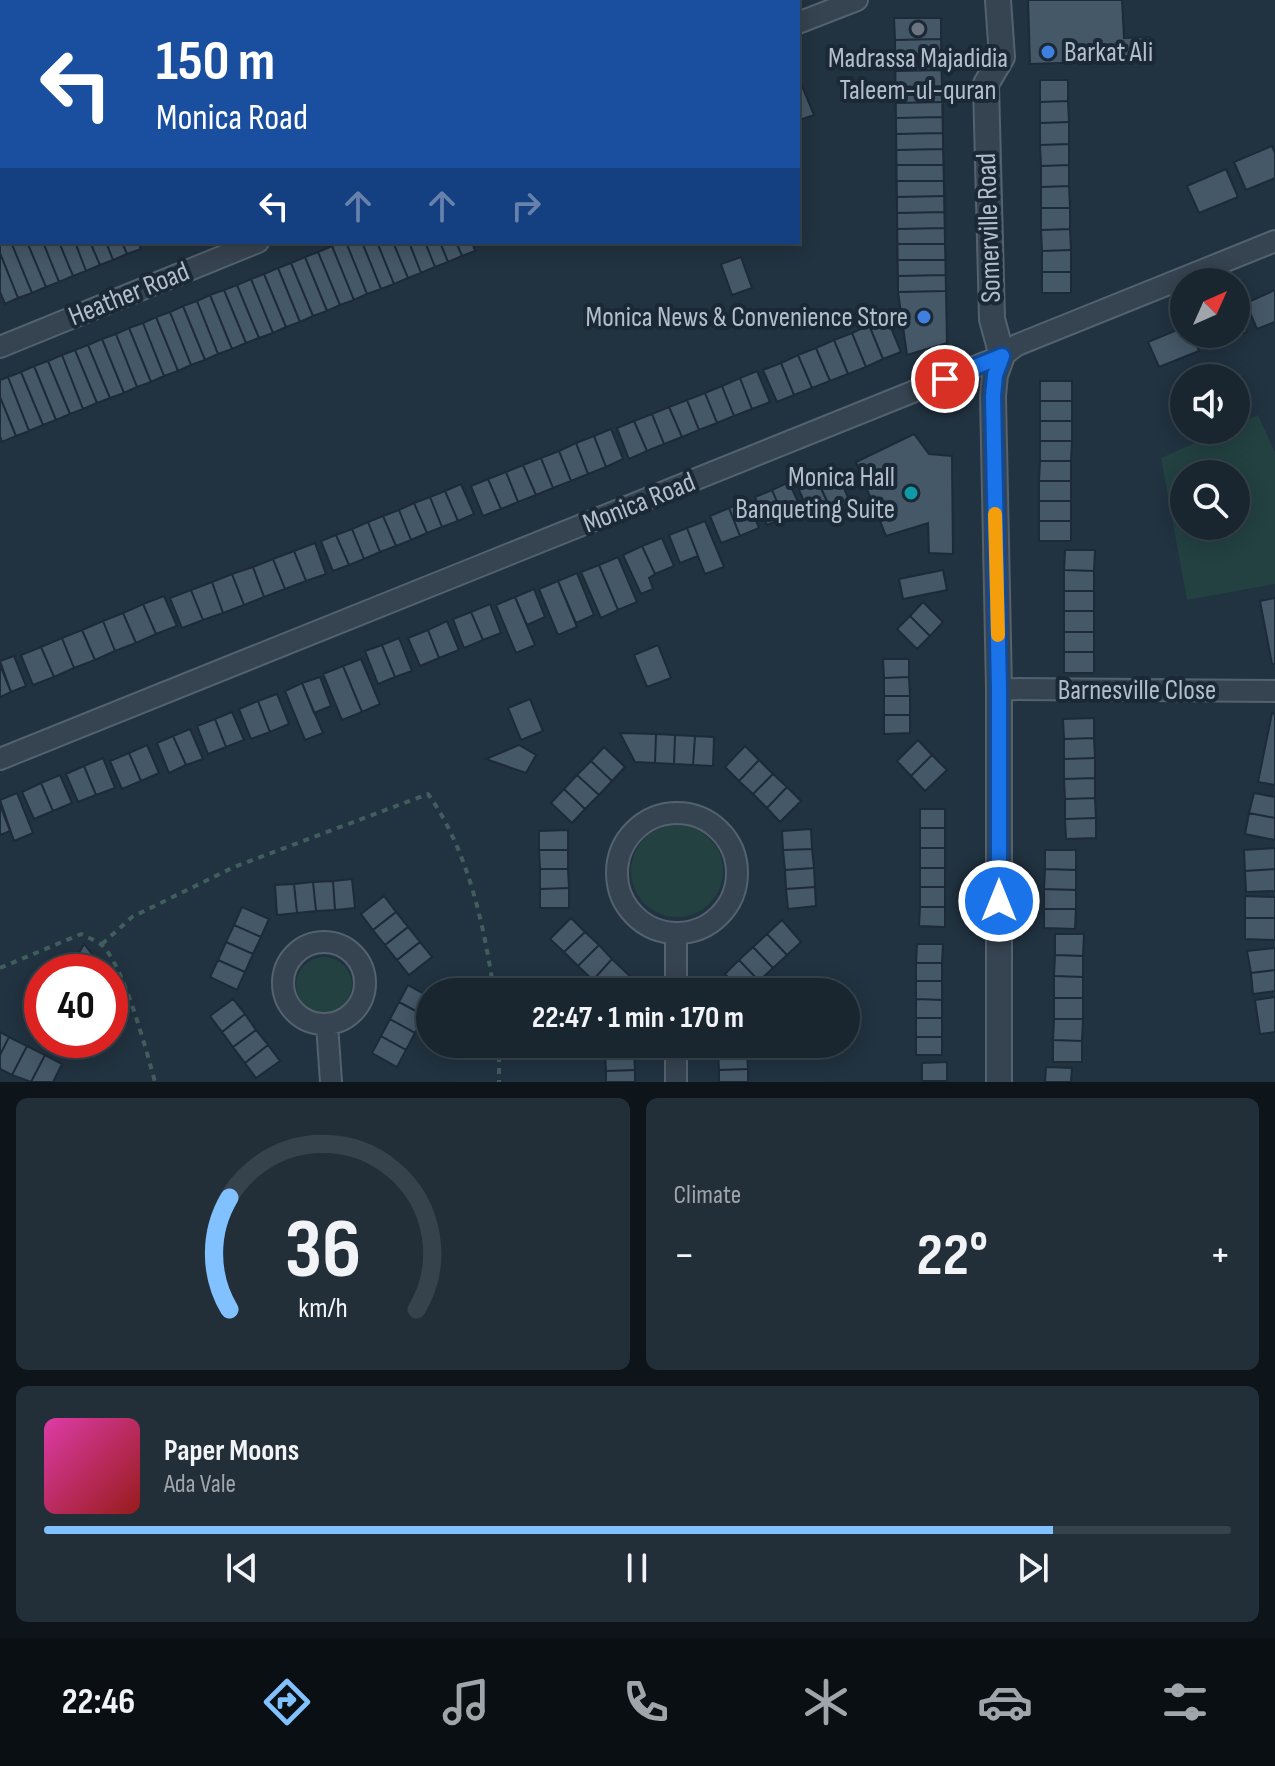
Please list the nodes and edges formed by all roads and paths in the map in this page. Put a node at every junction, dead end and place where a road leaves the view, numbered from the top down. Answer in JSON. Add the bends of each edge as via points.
{"nodes":[{"id":1,"x":857,"y":0,"type":"edge"},
{"id":2,"x":998,"y":0,"type":"edge"},
{"id":3,"x":800,"y":22,"type":"edge"},
{"id":4,"x":1275,"y":241,"type":"edge"},
{"id":5,"x":253,"y":244,"type":"edge"},
{"id":6,"x":0,"y":347,"type":"edge"},
{"id":7,"x":1002,"y":356,"type":"junction"},
{"id":8,"x":999,"y":689,"type":"junction"},
{"id":9,"x":1275,"y":691,"type":"edge"},
{"id":10,"x":0,"y":759,"type":"edge"},
{"id":11,"x":676,"y":935,"type":"junction"},
{"id":12,"x":102,"y":944,"type":"junction"},
{"id":13,"x":0,"y":968,"type":"edge"},
{"id":14,"x":492,"y":978,"type":"edge"},
{"id":15,"x":676,"y":978,"type":"edge"},
{"id":16,"x":327,"y":1024,"type":"junction"},
{"id":17,"x":499,"y":1058,"type":"edge"},
{"id":18,"x":676,"y":1058,"type":"edge"},
{"id":19,"x":155,"y":1082,"type":"edge"},
{"id":20,"x":331,"y":1082,"type":"edge"},
{"id":21,"x":499,"y":1082,"type":"edge"},
{"id":22,"x":676,"y":1082,"type":"edge"},
{"id":23,"x":999,"y":1082,"type":"edge"}],
"edges":[{"from":1,"to":3,"type":"street"},
{"from":2,"to":7,"type":"street","name":"Somerville Road","via":[[1002,57],[986,84],[992,319]]},
{"from":4,"to":7,"type":"street","name":"Monica Road","via":[[1017,345]]},
{"from":5,"to":6,"type":"street","name":"Heather Road"},
{"from":7,"to":8,"type":"street","name":"Somerville Road","via":[[993,396]]},
{"from":7,"to":10,"type":"street","name":"Monica Road"},
{"from":8,"to":9,"type":"street","name":"Barnesville Close"},
{"from":8,"to":23,"type":"street","name":"Somerville Road"},
{"from":11,"to":11,"type":"street","via":[[651,929],[631,914],[618,891],[616,866],[624,842],[642,823],[665,813],[691,814],[714,825],[730,844],[738,868],[735,893],[722,915],[701,930]]},
{"from":11,"to":15,"type":"street"},
{"from":12,"to":13,"type":"path","via":[[81,934]]},
{"from":12,"to":14,"type":"path","via":[[132,917],[234,867],[428,794],[455,840],[486,939]]},
{"from":12,"to":19,"type":"path","via":[[116,966]]},
{"from":16,"to":16,"type":"street","via":[[298,1015],[282,990],[289,960],[313,942],[343,946],[363,968],[362,999],[341,1021]]},
{"from":16,"to":20,"type":"street"},
{"from":17,"to":21,"type":"path"},
{"from":18,"to":22,"type":"street"}]}
